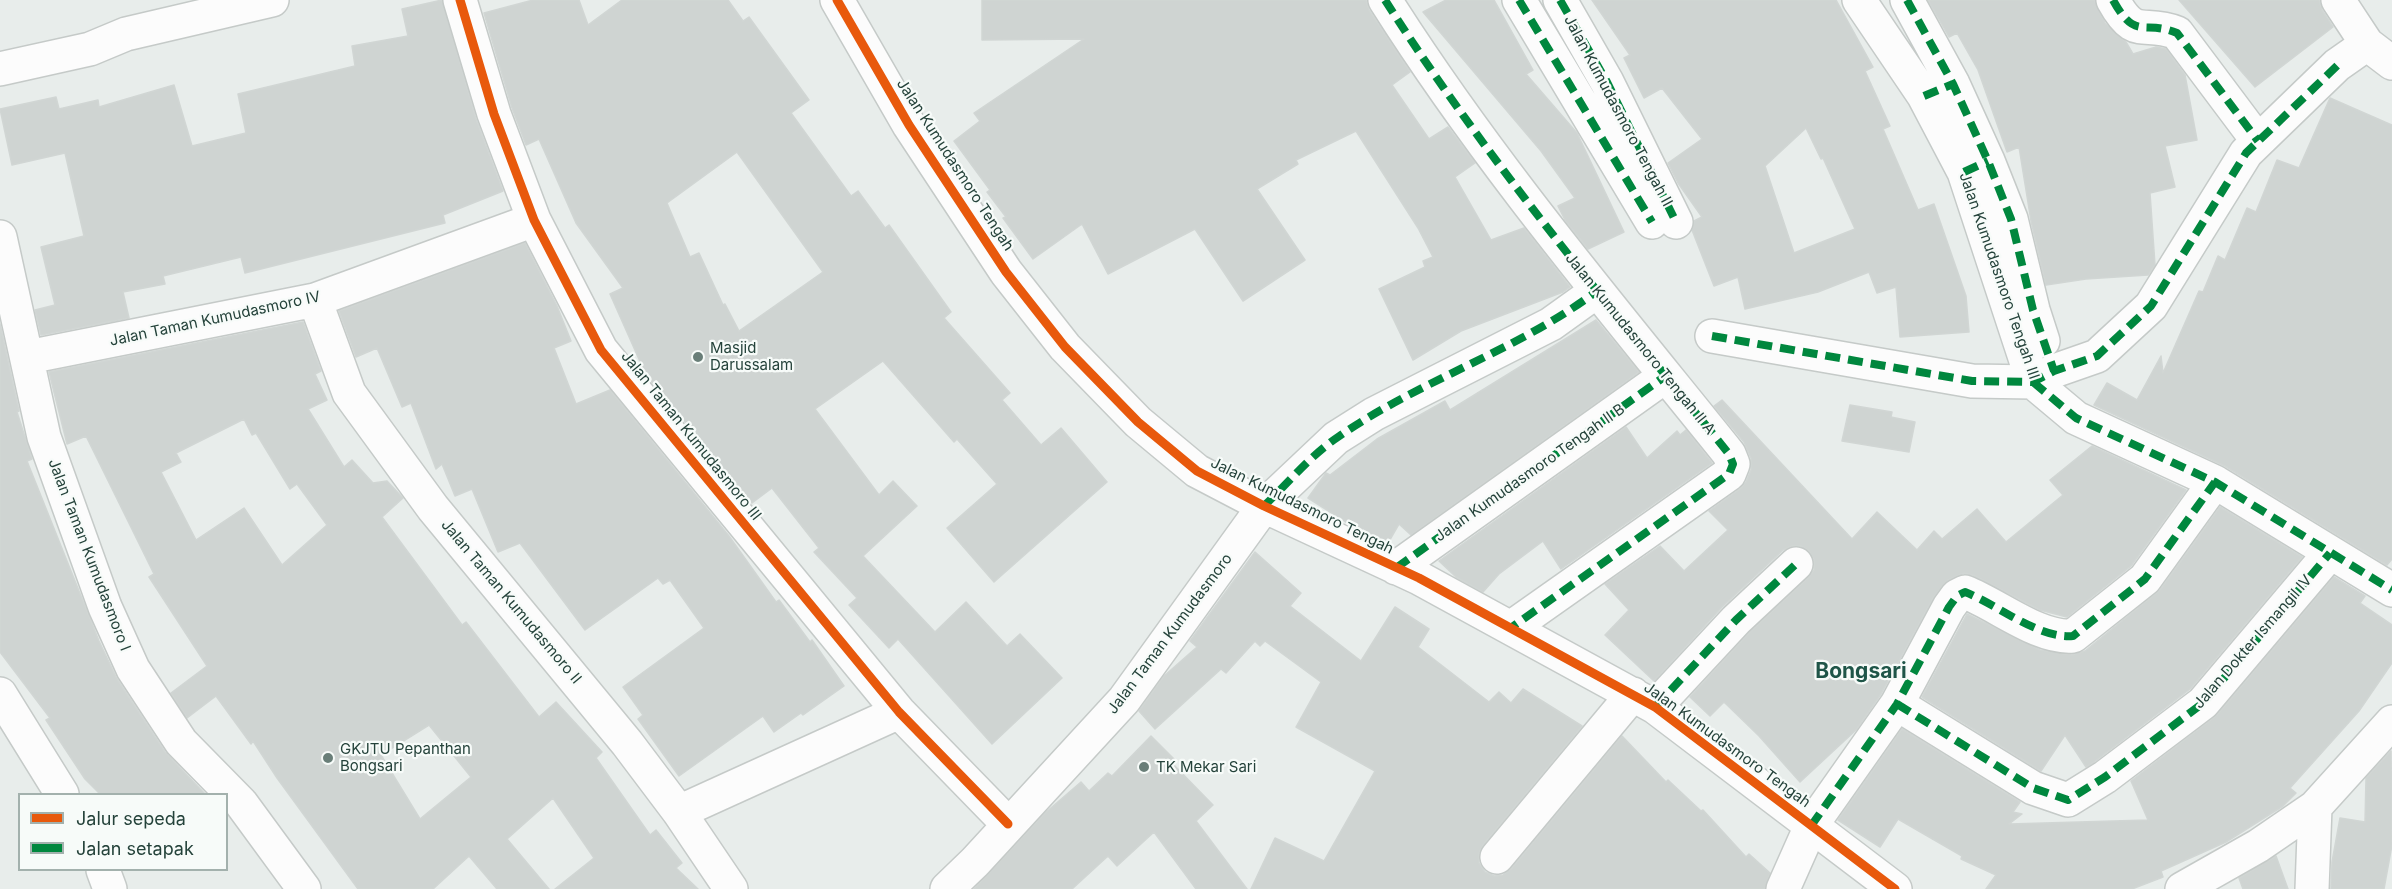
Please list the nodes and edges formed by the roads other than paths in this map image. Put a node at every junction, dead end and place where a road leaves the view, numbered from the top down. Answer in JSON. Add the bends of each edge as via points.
{"nodes":[{"id":1,"x":272,"y":0,"type":"edge"},
{"id":2,"x":460,"y":0,"type":"edge"},
{"id":3,"x":837,"y":0,"type":"edge"},
{"id":4,"x":1385,"y":0,"type":"edge"},
{"id":5,"x":1519,"y":0,"type":"edge"},
{"id":6,"x":1560,"y":0,"type":"edge"},
{"id":7,"x":1859,"y":0,"type":"edge"},
{"id":8,"x":1907,"y":0,"type":"edge"},
{"id":9,"x":2113,"y":0,"type":"edge"},
{"id":10,"x":2338,"y":0,"type":"edge"},
{"id":11,"x":2367,"y":44,"type":"junction"},
{"id":12,"x":2392,"y":63,"type":"edge"},
{"id":13,"x":0,"y":69,"type":"edge"},
{"id":14,"x":1939,"y":90,"type":"junction"},
{"id":15,"x":2258,"y":141,"type":"junction"},
{"id":16,"x":534,"y":220,"type":"junction"},
{"id":17,"x":0,"y":237,"type":"edge"},
{"id":18,"x":1598,"y":291,"type":"junction"},
{"id":19,"x":315,"y":300,"type":"junction"},
{"id":20,"x":1712,"y":336,"type":"dead end"},
{"id":21,"x":28,"y":357,"type":"junction"},
{"id":22,"x":2044,"y":376,"type":"junction"},
{"id":23,"x":1664,"y":377,"type":"junction"},
{"id":24,"x":2215,"y":482,"type":"junction"},
{"id":25,"x":1264,"y":506,"type":"junction"},
{"id":26,"x":2330,"y":553,"type":"junction"},
{"id":27,"x":1796,"y":564,"type":"dead end"},
{"id":28,"x":1396,"y":568,"type":"junction"},
{"id":29,"x":2392,"y":590,"type":"edge"},
{"id":30,"x":1512,"y":627,"type":"junction"},
{"id":31,"x":0,"y":693,"type":"edge"},
{"id":32,"x":1644,"y":701,"type":"junction"},
{"id":33,"x":1897,"y":704,"type":"junction"},
{"id":34,"x":899,"y":712,"type":"junction"},
{"id":35,"x":2392,"y":722,"type":"edge"},
{"id":36,"x":61,"y":793,"type":"edge"},
{"id":37,"x":2315,"y":807,"type":"junction"},
{"id":38,"x":679,"y":812,"type":"junction"},
{"id":39,"x":1008,"y":824,"type":"junction"},
{"id":40,"x":1811,"y":826,"type":"junction"},
{"id":41,"x":1497,"y":857,"type":"dead end"},
{"id":42,"x":103,"y":871,"type":"edge"},
{"id":43,"x":110,"y":889,"type":"edge"},
{"id":44,"x":304,"y":889,"type":"edge"},
{"id":45,"x":731,"y":889,"type":"edge"},
{"id":46,"x":947,"y":889,"type":"edge"},
{"id":47,"x":1783,"y":889,"type":"edge"},
{"id":48,"x":1895,"y":889,"type":"edge"},
{"id":49,"x":2182,"y":889,"type":"edge"},
{"id":50,"x":2312,"y":889,"type":"edge"}],
"edges":[{"from":1,"to":13,"type":"street","via":[[126,34],[90,50]]},
{"from":2,"to":16,"type":"street","name":"Jalan Taman Kumudasmoro III","via":[[494,114]]},
{"from":3,"to":25,"type":"street","name":"Jalan Kumudasmoro Tengah","via":[[909,125],[1006,272],[1065,346],[1138,422],[1197,471]]},
{"from":4,"to":18,"type":"street","name":"Jalan Kumudasmoro Tengah II A","via":[[1424,62],[1524,200]]},
{"from":5,"to":6,"type":"street","name":"Jalan Kumudasmoro Tengah II","via":[[1664,222],[1606,82]]},
{"from":7,"to":14,"type":"street","name":"Jalan Kumudasmoro Tengah III"},
{"from":8,"to":14,"type":"street"},
{"from":9,"to":15,"type":"street","via":[[2132,26],[2177,33]]},
{"from":10,"to":11,"type":"street"},
{"from":11,"to":12,"type":"street"},
{"from":11,"to":15,"type":"street","via":[[2337,65]]},
{"from":14,"to":22,"type":"street","name":"Jalan Kumudasmoro Tengah III","via":[[1976,166]]},
{"from":15,"to":22,"type":"street","via":[[2246,153],[2151,306],[2097,356]]},
{"from":16,"to":19,"type":"street","name":"Jalan Taman Kumudasmoro IV"},
{"from":16,"to":34,"type":"street","name":"Jalan Taman Kumudasmoro III","via":[[601,350]]},
{"from":17,"to":21,"type":"street","name":"Jalan Taman Kumudasmoro I"},
{"from":18,"to":23,"type":"street","name":"Jalan Kumudasmoro Tengah II A"},
{"from":18,"to":25,"type":"street","name":"Jalan Taman Kumudasmoro","via":[[1551,324],[1374,414],[1336,438]]},
{"from":19,"to":21,"type":"street","name":"Jalan Taman Kumudasmoro IV"},
{"from":19,"to":38,"type":"street","name":"Jalan Taman Kumudasmoro II","via":[[350,393],[433,508]]},
{"from":20,"to":22,"type":"street","via":[[1972,381]]},
{"from":21,"to":44,"type":"street","name":"Jalan Taman Kumudasmoro I","via":[[44,437],[105,607],[133,669],[181,742],[242,803]]},
{"from":22,"to":24,"type":"street","name":"Jalan Kumudasmoro Tengah III","via":[[2076,418]]},
{"from":23,"to":28,"type":"street","name":"Jalan Kumudasmoro Tengah II B"},
{"from":23,"to":30,"type":"street","name":"Jalan Kumudasmoro Tengah II A","via":[[1729,454],[1733,464],[1729,474]]},
{"from":24,"to":26,"type":"street","name":"Jalan Kumudasmoro Tengah III"},
{"from":24,"to":33,"type":"street","via":[[2145,579],[2073,636],[2041,631],[1965,592],[1957,596]]},
{"from":25,"to":28,"type":"street","name":"Jalan Kumudasmoro Tengah"},
{"from":25,"to":39,"type":"street","name":"Jalan Taman Kumudasmoro","via":[[1124,700]]},
{"from":26,"to":29,"type":"street","name":"Jalan Kumudasmoro Tengah III"},
{"from":26,"to":33,"type":"street","name":"Jalan Dokter Ismangil IV","via":[[2203,703],[2068,800],[2032,788]]},
{"from":27,"to":32,"type":"street","via":[[1721,636]]},
{"from":28,"to":30,"type":"street","name":"Jalan Kumudasmoro Tengah"},
{"from":30,"to":32,"type":"street","name":"Jalan Kumudasmoro Tengah"},
{"from":31,"to":36,"type":"street"},
{"from":32,"to":40,"type":"street","name":"Jalan Kumudasmoro Tengah"},
{"from":32,"to":41,"type":"street"},
{"from":33,"to":40,"type":"street"},
{"from":34,"to":38,"type":"street"},
{"from":34,"to":39,"type":"street","name":"Jalan Taman Kumudasmoro III"},
{"from":35,"to":37,"type":"street"},
{"from":37,"to":49,"type":"street","via":[[2258,846]]},
{"from":37,"to":50,"type":"street"},
{"from":38,"to":45,"type":"street","name":"Jalan Taman Kumudasmoro II"},
{"from":39,"to":46,"type":"street","name":"Jalan Taman Kumudasmoro"},
{"from":40,"to":47,"type":"street"},
{"from":40,"to":48,"type":"street","name":"Jalan Kumudasmoro Tengah"},
{"from":42,"to":43,"type":"street"}]}
